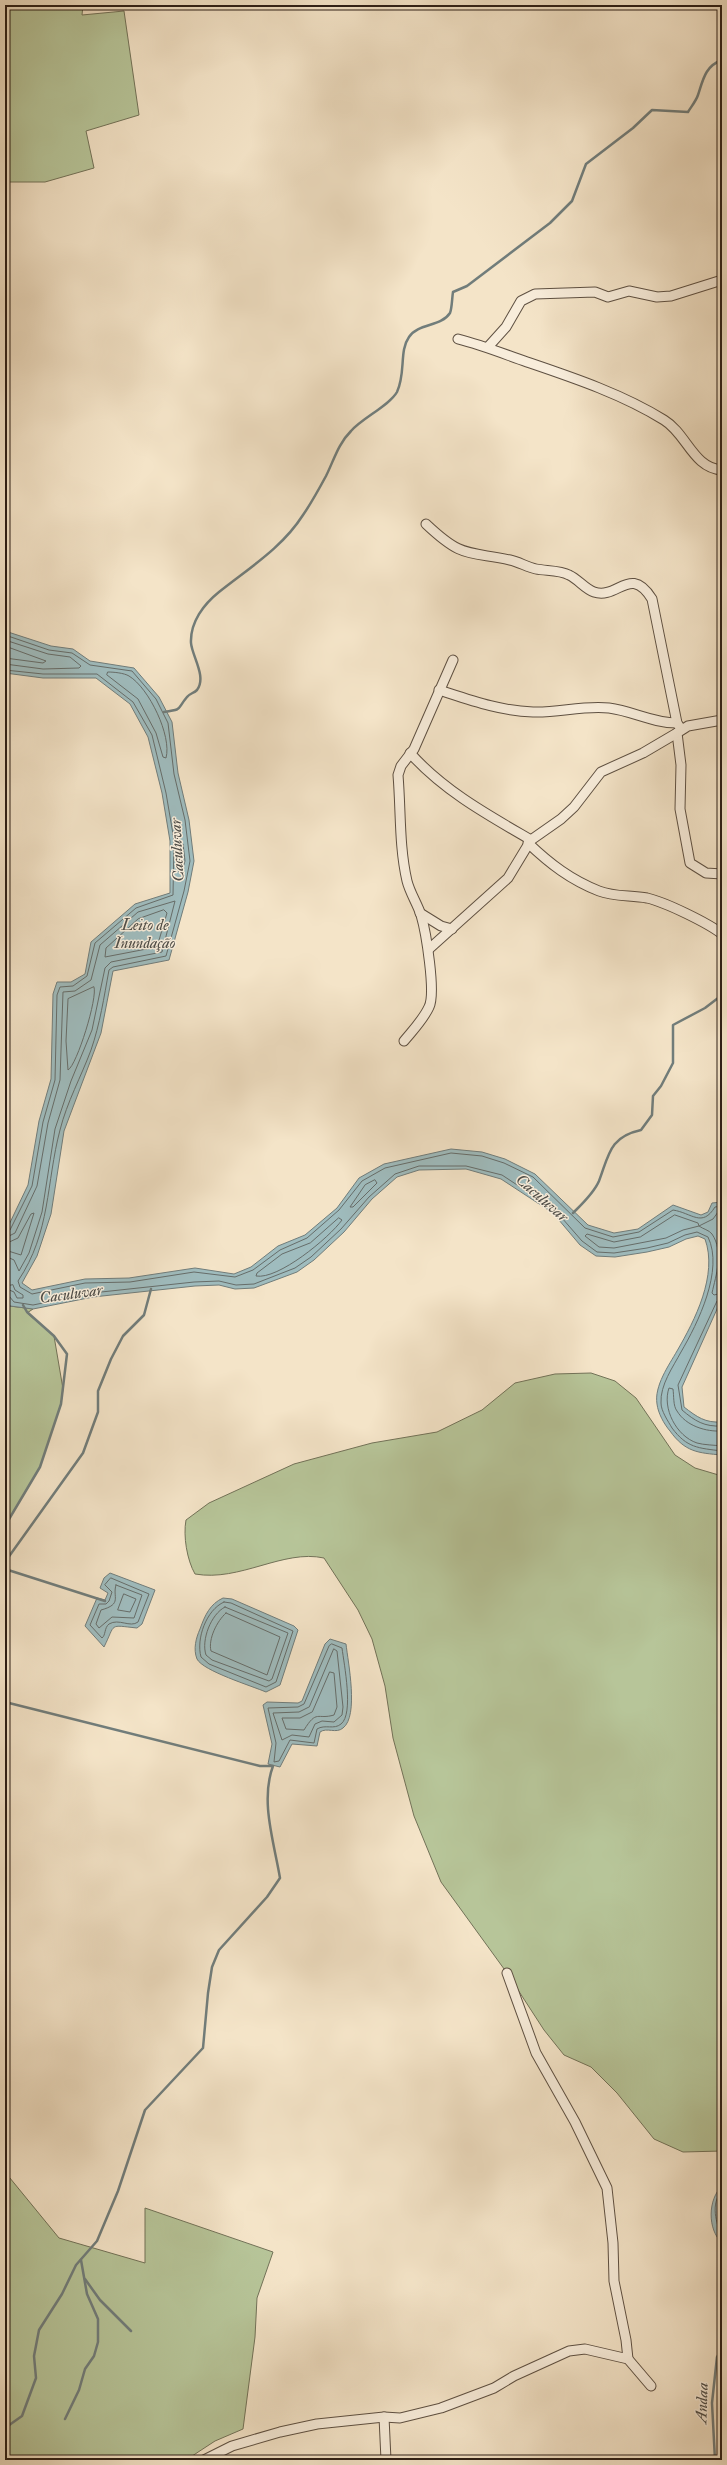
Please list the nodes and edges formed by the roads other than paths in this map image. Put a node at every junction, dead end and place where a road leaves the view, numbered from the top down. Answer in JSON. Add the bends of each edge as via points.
{"nodes":[{"id":1,"x":722,"y":280,"type":"edge"},
{"id":2,"x":458,"y":339,"type":"dead end"},
{"id":3,"x":488,"y":347,"type":"junction"},
{"id":4,"x":722,"y":470,"type":"edge"},
{"id":5,"x":426,"y":524,"type":"dead end"},
{"id":6,"x":453,"y":660,"type":"dead end"},
{"id":7,"x":439,"y":690,"type":"junction"},
{"id":8,"x":722,"y":720,"type":"edge"},
{"id":9,"x":678,"y":728,"type":"junction"},
{"id":10,"x":410,"y":753,"type":"junction"},
{"id":11,"x":530,"y":842,"type":"junction"},
{"id":12,"x":722,"y":874,"type":"edge"},
{"id":13,"x":420,"y":913,"type":"junction"},
{"id":14,"x":452,"y":929,"type":"junction"},
{"id":15,"x":722,"y":934,"type":"edge"},
{"id":16,"x":429,"y":948,"type":"junction"},
{"id":17,"x":404,"y":1041,"type":"dead end"},
{"id":18,"x":507,"y":1973,"type":"dead end"},
{"id":19,"x":628,"y":2359,"type":"junction"},
{"id":20,"x":650,"y":2386,"type":"dead end"},
{"id":21,"x":384,"y":2417,"type":"junction"},
{"id":22,"x":204,"y":2460,"type":"edge"},
{"id":23,"x":386,"y":2460,"type":"edge"}],
"edges":[{"from":1,"to":3,"type":"street","via":[[671,296],[657,297],[629,291],[608,297],[595,292],[535,294],[520,301],[506,327]]},
{"from":2,"to":3,"type":"street"},
{"from":3,"to":4,"type":"street","via":[[594,385],[648,411],[676,430],[702,463],[715,470]]},
{"from":5,"to":9,"type":"street","via":[[442,540],[463,552],[511,560],[535,568],[568,574],[594,592],[628,582],[642,586],[652,599]]},
{"from":6,"to":7,"type":"street"},
{"from":7,"to":9,"type":"street","via":[[512,711],[609,708]]},
{"from":7,"to":10,"type":"street"},
{"from":8,"to":9,"type":"street"},
{"from":9,"to":11,"type":"street","via":[[643,752],[607,768],[566,815]]},
{"from":9,"to":12,"type":"street","via":[[681,765],[680,809],[688,859],[706,873]]},
{"from":10,"to":11,"type":"street","via":[[429,773],[466,802]]},
{"from":10,"to":13,"type":"street","via":[[398,775],[401,838],[407,881]]},
{"from":11,"to":14,"type":"street","via":[[508,878]]},
{"from":11,"to":15,"type":"street","via":[[556,869],[576,881],[600,891],[649,898],[676,909]]},
{"from":13,"to":14,"type":"street","via":[[441,926]]},
{"from":13,"to":16,"type":"street"},
{"from":14,"to":16,"type":"street"},
{"from":16,"to":17,"type":"street","via":[[432,996],[430,1006]]},
{"from":18,"to":19,"type":"street","via":[[536,2053],[575,2122],[607,2188],[614,2281]]},
{"from":19,"to":20,"type":"street"},
{"from":19,"to":21,"type":"street","via":[[585,2348],[569,2351],[494,2388],[440,2408],[400,2418]]},
{"from":21,"to":22,"type":"street","via":[[317,2424],[280,2432],[232,2446]]},
{"from":21,"to":23,"type":"street"}]}
